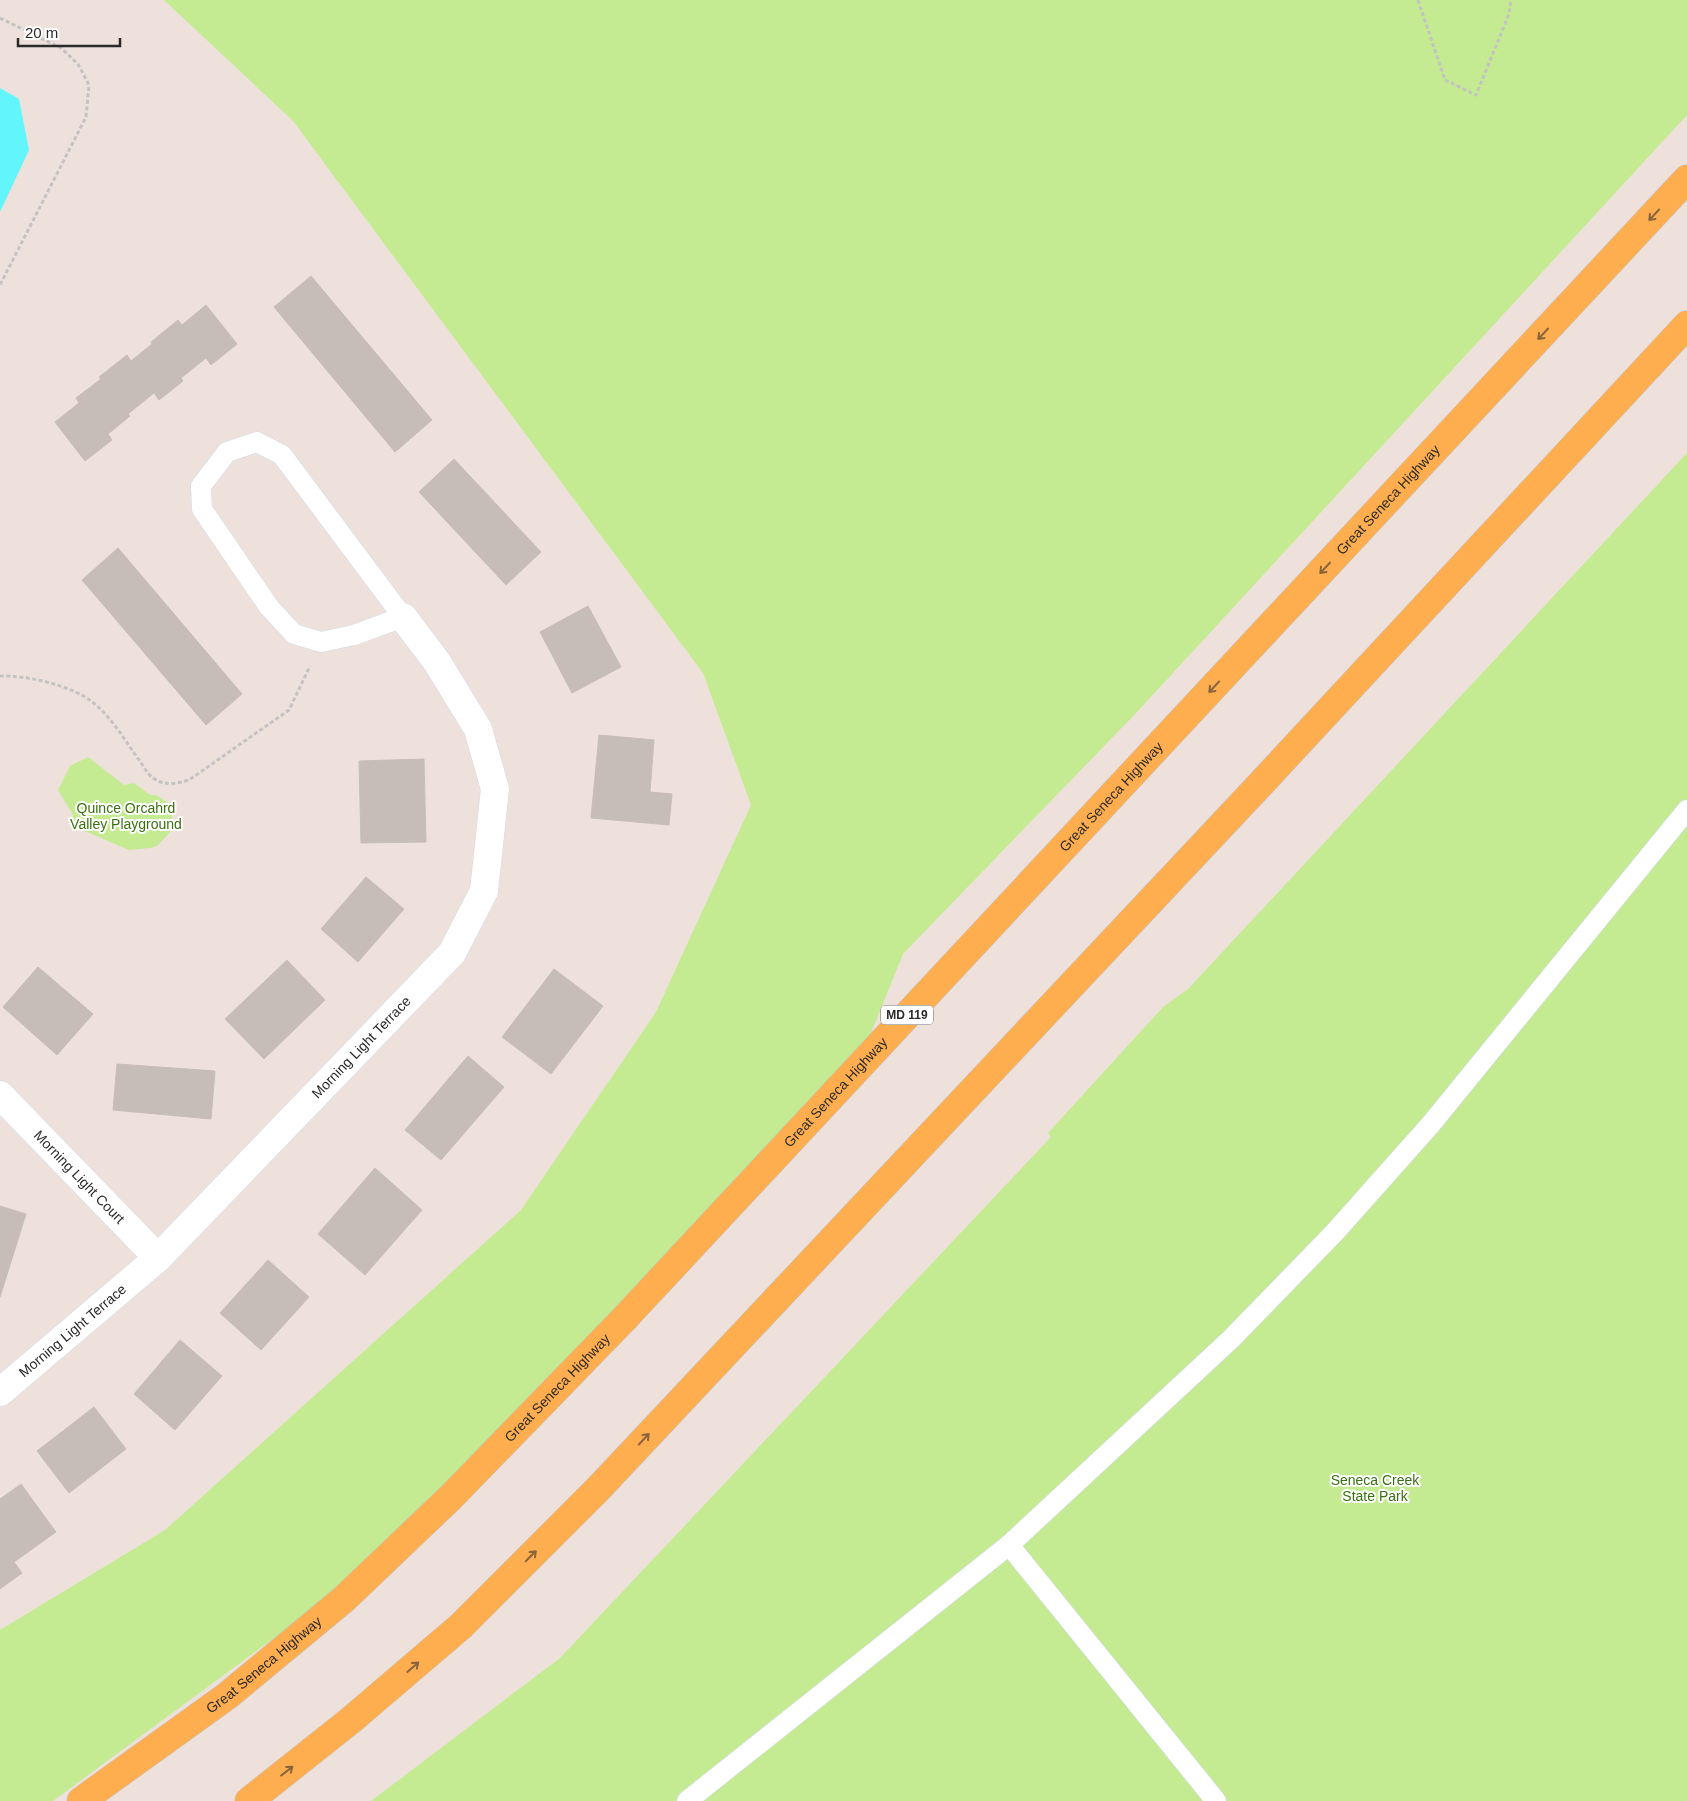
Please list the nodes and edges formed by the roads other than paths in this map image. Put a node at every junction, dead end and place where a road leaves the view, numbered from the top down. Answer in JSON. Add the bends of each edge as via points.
{"nodes":[{"id":1,"x":1687,"y":180,"type":"edge"},
{"id":2,"x":1687,"y":325,"type":"edge"},
{"id":3,"x":403,"y":617,"type":"junction"},
{"id":4,"x":1687,"y":810,"type":"edge"},
{"id":5,"x":0,"y":1095,"type":"edge"},
{"id":6,"x":158,"y":1258,"type":"junction"},
{"id":7,"x":0,"y":1392,"type":"edge"},
{"id":8,"x":1009,"y":1545,"type":"junction"},
{"id":9,"x":81,"y":1801,"type":"edge"},
{"id":10,"x":249,"y":1801,"type":"edge"},
{"id":11,"x":687,"y":1801,"type":"edge"},
{"id":12,"x":1216,"y":1801,"type":"edge"}],
"edges":[{"from":1,"to":9,"type":"main road","name":"Great Seneca Highway","number":"MD 119","one_way":true,"via":[[623,1320],[451,1497],[344,1599],[227,1696]]},
{"from":10,"to":2,"type":"main road","one_way":true,"via":[[351,1720],[460,1626],[598,1488]]},
{"from":3,"to":3,"type":"lane","via":[[354,635],[321,642],[294,634],[269,607],[202,509],[201,486],[227,452],[257,442],[282,455]]},
{"from":3,"to":6,"type":"street","name":"Morning Light Terrace","via":[[437,662],[478,729],[495,789],[484,891],[452,954]]},
{"from":4,"to":8,"type":"lane","via":[[1431,1124],[1335,1232],[1232,1339]]},
{"from":5,"to":6,"type":"street","name":"Morning Light Court"},
{"from":6,"to":7,"type":"street","name":"Morning Light Terrace"},
{"from":8,"to":11,"type":"lane"},
{"from":8,"to":12,"type":"lane"}]}
